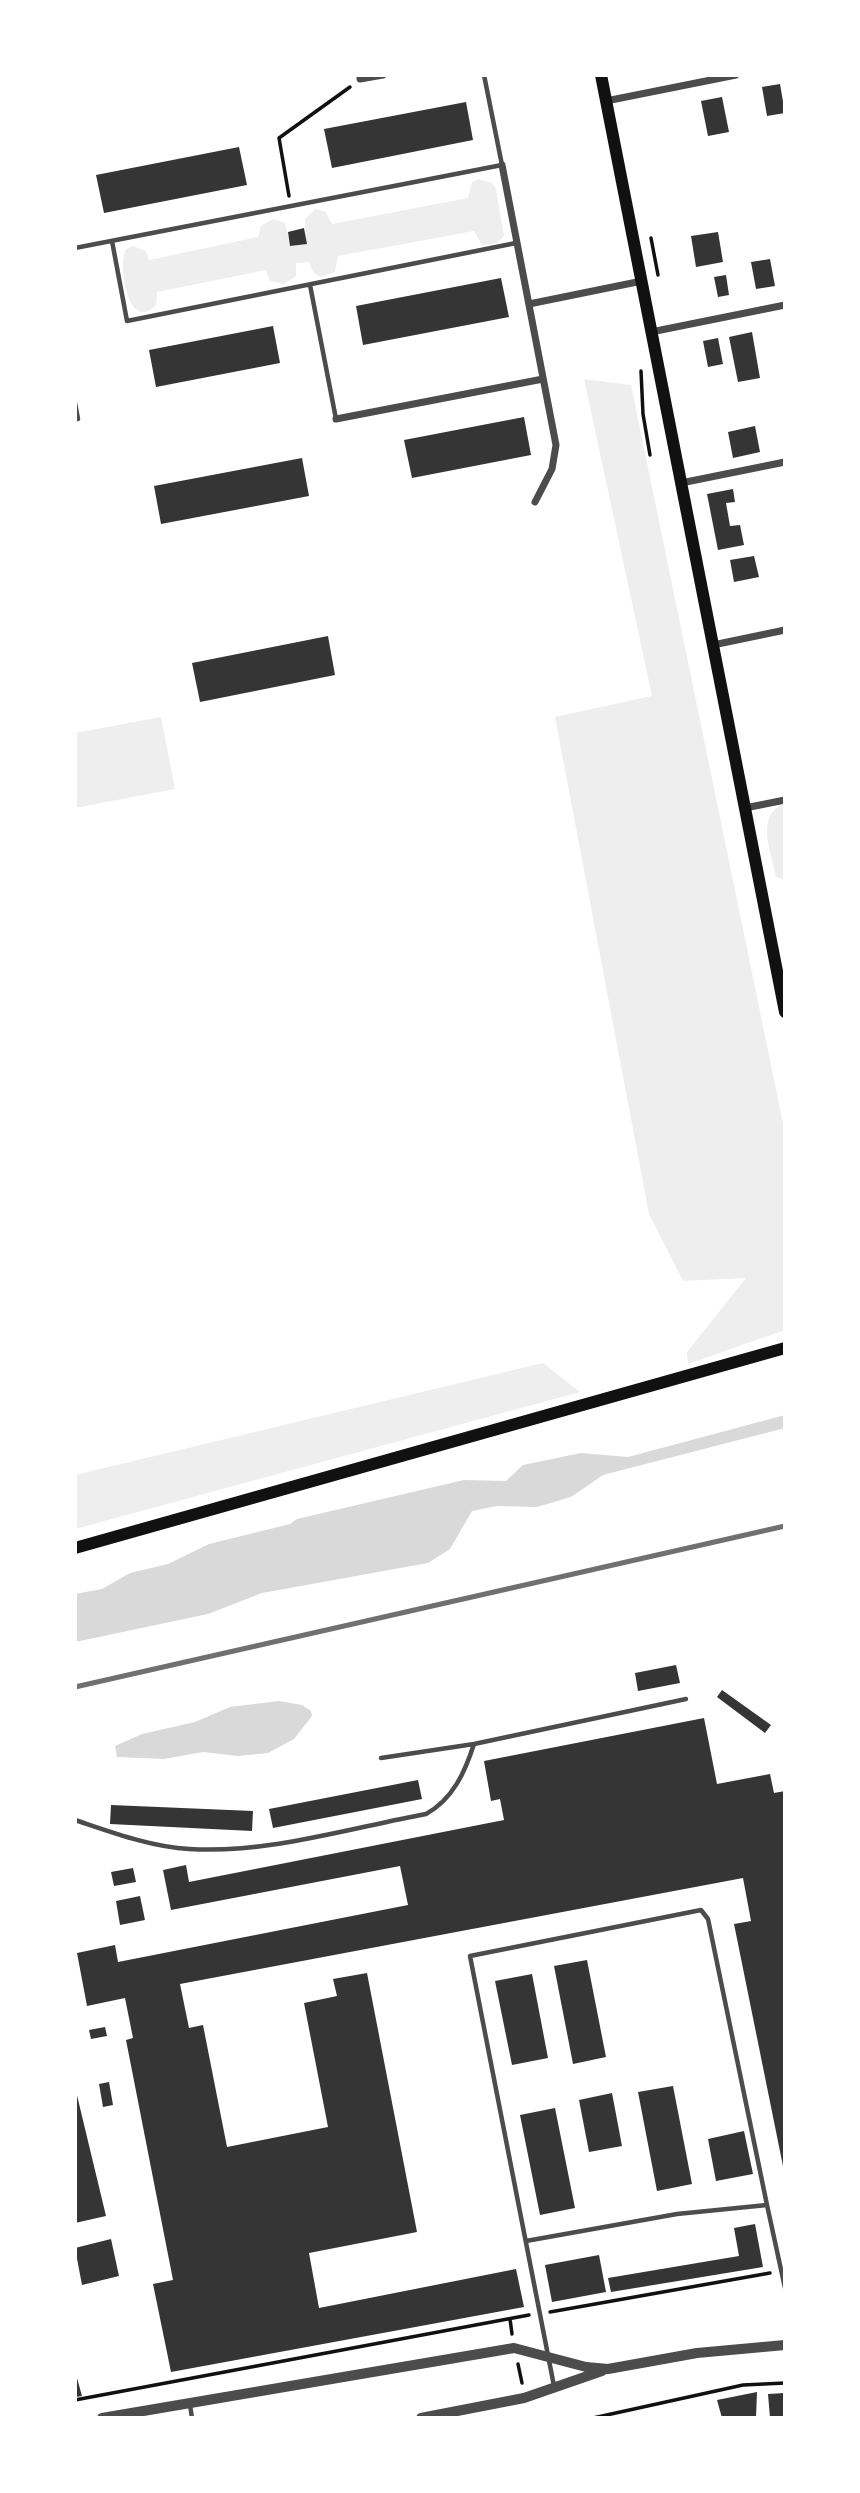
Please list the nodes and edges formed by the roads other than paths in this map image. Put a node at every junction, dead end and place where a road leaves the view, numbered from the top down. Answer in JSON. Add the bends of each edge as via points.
{"nodes":[{"id":1,"x":383,"y":75,"type":"edge"},
{"id":2,"x":484,"y":75,"type":"edge"},
{"id":3,"x":601,"y":75,"type":"edge"},
{"id":4,"x":736,"y":75,"type":"edge"},
{"id":5,"x":359,"y":77,"type":"edge"},
{"id":6,"x":606,"y":101,"type":"junction"},
{"id":7,"x":502,"y":165,"type":"junction"},
{"id":8,"x":111,"y":241,"type":"junction"},
{"id":9,"x":516,"y":243,"type":"junction"},
{"id":10,"x":75,"y":247,"type":"edge"},
{"id":11,"x":642,"y":281,"type":"junction"},
{"id":12,"x":310,"y":285,"type":"junction"},
{"id":13,"x":529,"y":304,"type":"junction"},
{"id":14,"x":785,"y":305,"type":"edge"},
{"id":15,"x":651,"y":332,"type":"junction"},
{"id":16,"x":543,"y":379,"type":"junction"},
{"id":17,"x":75,"y":403,"type":"edge"},
{"id":18,"x":78,"y":419,"type":"dead end"},
{"id":19,"x":335,"y":419,"type":"joint"},
{"id":20,"x":785,"y":462,"type":"edge"},
{"id":21,"x":681,"y":483,"type":"junction"},
{"id":22,"x":535,"y":502,"type":"dead end"},
{"id":23,"x":785,"y":630,"type":"edge"},
{"id":24,"x":713,"y":645,"type":"junction"},
{"id":25,"x":785,"y":800,"type":"edge"},
{"id":26,"x":745,"y":808,"type":"junction"},
{"id":27,"x":785,"y":1012,"type":"edge"},
{"id":28,"x":785,"y":1348,"type":"edge"},
{"id":29,"x":75,"y":1548,"type":"edge"},
{"id":30,"x":686,"y":1699,"type":"dead end"},
{"id":31,"x":474,"y":1744,"type":"junction"},
{"id":32,"x":381,"y":1758,"type":"dead end"},
{"id":33,"x":75,"y":1820,"type":"edge"},
{"id":34,"x":767,"y":2204,"type":"junction"},
{"id":35,"x":526,"y":2241,"type":"junction"},
{"id":36,"x":785,"y":2288,"type":"edge"},
{"id":37,"x":785,"y":2345,"type":"edge"},
{"id":38,"x":548,"y":2357,"type":"junction"},
{"id":39,"x":608,"y":2369,"type":"junction"},
{"id":40,"x":554,"y":2387,"type":"junction"},
{"id":41,"x":190,"y":2403,"type":"junction"},
{"id":42,"x":102,"y":2418,"type":"edge"},
{"id":43,"x":192,"y":2418,"type":"edge"},
{"id":44,"x":421,"y":2418,"type":"edge"}],
"edges":[{"from":1,"to":5,"type":"street"},
{"from":2,"to":7,"type":"lane"},
{"from":3,"to":6,"type":"main road"},
{"from":4,"to":6,"type":"street"},
{"from":6,"to":11,"type":"main road"},
{"from":7,"to":8,"type":"lane"},
{"from":7,"to":9,"type":"street"},
{"from":8,"to":10,"type":"lane"},
{"from":8,"to":12,"type":"lane","via":[[127,321]]},
{"from":9,"to":12,"type":"lane"},
{"from":9,"to":13,"type":"street"},
{"from":11,"to":13,"type":"street"},
{"from":11,"to":15,"type":"main road"},
{"from":12,"to":19,"type":"lane"},
{"from":13,"to":16,"type":"street"},
{"from":14,"to":15,"type":"street"},
{"from":15,"to":21,"type":"main road"},
{"from":16,"to":19,"type":"street"},
{"from":16,"to":22,"type":"street","via":[[556,444],[552,469]]},
{"from":17,"to":18,"type":"lane"},
{"from":20,"to":21,"type":"street"},
{"from":21,"to":24,"type":"main road"},
{"from":23,"to":24,"type":"street"},
{"from":24,"to":26,"type":"main road"},
{"from":25,"to":26,"type":"street"},
{"from":26,"to":27,"type":"main road"},
{"from":28,"to":29,"type":"main road"},
{"from":30,"to":31,"type":"lane"},
{"from":31,"to":32,"type":"lane"},
{"from":31,"to":33,"type":"lane","via":[[464,1773],[433,1810],[297,1839],[185,1849]]},
{"from":34,"to":35,"type":"lane","via":[[677,2214]]},
{"from":34,"to":35,"type":"lane","via":[[708,1919],[701,1910],[470,1955]]},
{"from":34,"to":36,"type":"lane"},
{"from":35,"to":38,"type":"lane"},
{"from":37,"to":39,"type":"street","via":[[710,2351]]},
{"from":38,"to":39,"type":"street"},
{"from":38,"to":40,"type":"lane"},
{"from":38,"to":41,"type":"street","via":[[514,2348]]},
{"from":39,"to":40,"type":"street"},
{"from":40,"to":44,"type":"street","via":[[511,2401]]},
{"from":41,"to":42,"type":"street"},
{"from":41,"to":43,"type":"lane"}]}
